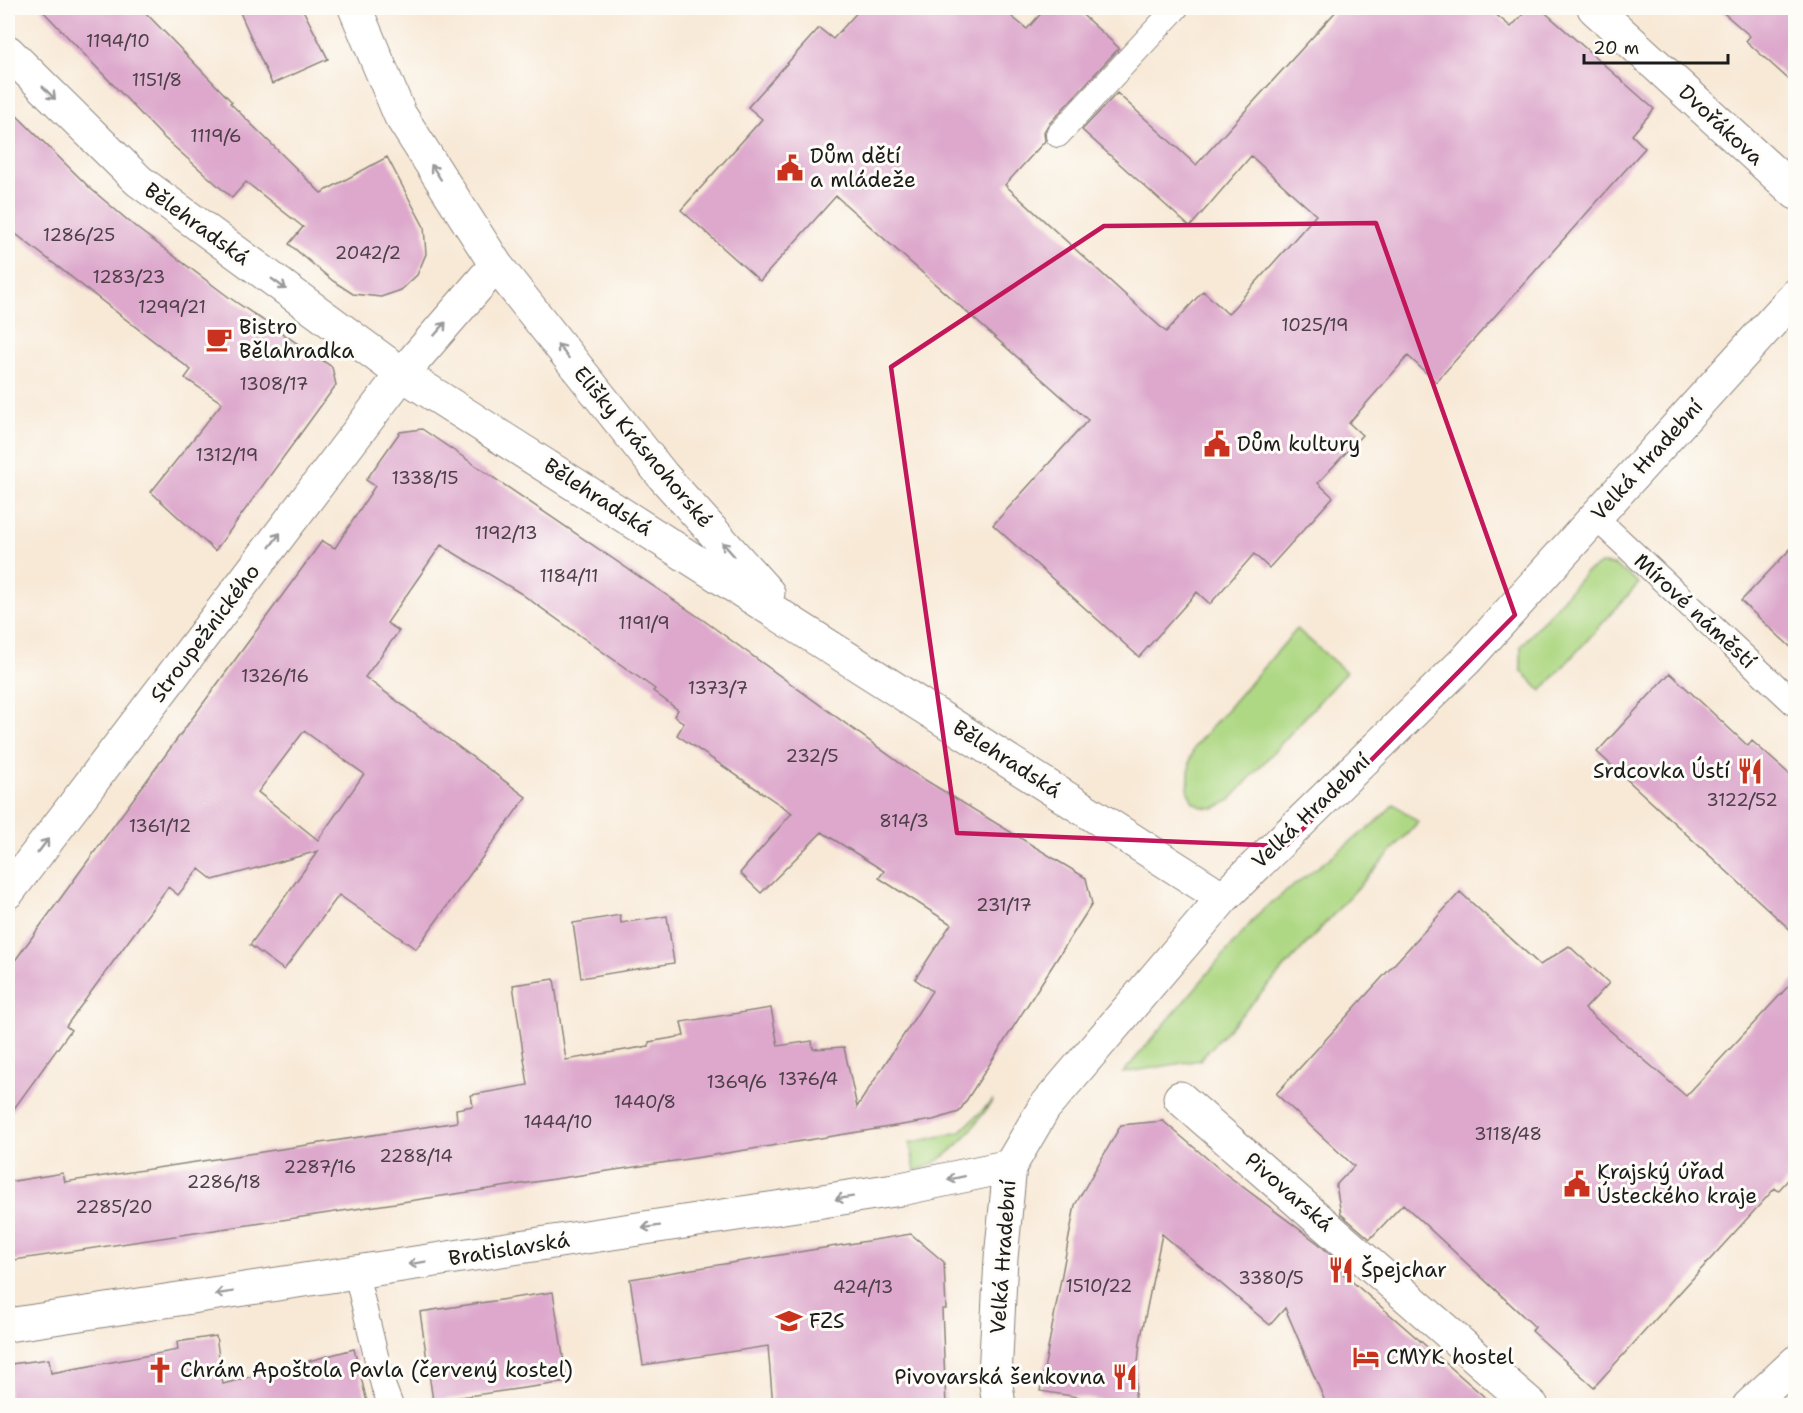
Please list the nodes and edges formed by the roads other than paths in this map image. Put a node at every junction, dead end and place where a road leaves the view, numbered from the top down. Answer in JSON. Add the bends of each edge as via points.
{"nodes":[{"id":1,"x":355,"y":8,"type":"edge"},
{"id":2,"x":1176,"y":8,"type":"edge"},
{"id":3,"x":1594,"y":8,"type":"edge"},
{"id":4,"x":8,"y":52,"type":"edge"},
{"id":5,"x":1058,"y":135,"type":"dead end"},
{"id":6,"x":1796,"y":193,"type":"edge"},
{"id":7,"x":496,"y":265,"type":"junction"},
{"id":8,"x":1796,"y":295,"type":"edge"},
{"id":9,"x":402,"y":374,"type":"junction"},
{"id":10,"x":1595,"y":517,"type":"junction"},
{"id":11,"x":795,"y":624,"type":"junction"},
{"id":12,"x":1796,"y":705,"type":"edge"},
{"id":13,"x":8,"y":892,"type":"edge"},
{"id":14,"x":1223,"y":898,"type":"junction"},
{"id":15,"x":1180,"y":1098,"type":"dead end"},
{"id":16,"x":1010,"y":1166,"type":"junction"},
{"id":17,"x":356,"y":1273,"type":"junction"},
{"id":18,"x":8,"y":1326,"type":"edge"},
{"id":19,"x":1796,"y":1362,"type":"edge"},
{"id":20,"x":391,"y":1406,"type":"edge"},
{"id":21,"x":999,"y":1406,"type":"edge"},
{"id":22,"x":1532,"y":1406,"type":"edge"},
{"id":23,"x":1749,"y":1406,"type":"edge"}],
"edges":[{"from":7,"to":1,"type":"street","name":"Elišky Krásnohorské","one_way":true,"via":[[400,116]]},
{"from":2,"to":5,"type":"lane"},
{"from":3,"to":6,"type":"street","name":"Dvořákova"},
{"from":4,"to":9,"type":"street","name":"Bělehradská","one_way":true,"via":[[139,182]]},
{"from":9,"to":7,"type":"street","one_way":true},
{"from":11,"to":7,"type":"street","name":"Elišky Krásnohorské","one_way":true,"via":[[663,476]]},
{"from":8,"to":10,"type":"street","name":"Velká Hradební"},
{"from":9,"to":11,"type":"street","name":"Bělehradská"},
{"from":13,"to":9,"type":"street","name":"Stroupežnického","one_way":true},
{"from":10,"to":12,"type":"lane","name":"Mírové náměstí"},
{"from":10,"to":14,"type":"street","name":"Velká Hradební","via":[[1467,659]]},
{"from":11,"to":14,"type":"street","name":"Bělehradská"},
{"from":14,"to":16,"type":"street","name":"Velká Hradební","via":[[1044,1108]]},
{"from":15,"to":22,"type":"street","name":"Pivovarská"},
{"from":16,"to":17,"type":"street","name":"Bratislavská","one_way":true,"via":[[902,1189]]},
{"from":16,"to":21,"type":"street","name":"Velká Hradební","via":[[1000,1258],[995,1377]]},
{"from":17,"to":18,"type":"street","name":"Bratislavská","one_way":true},
{"from":17,"to":20,"type":"lane"},
{"from":19,"to":23,"type":"street"}]}
